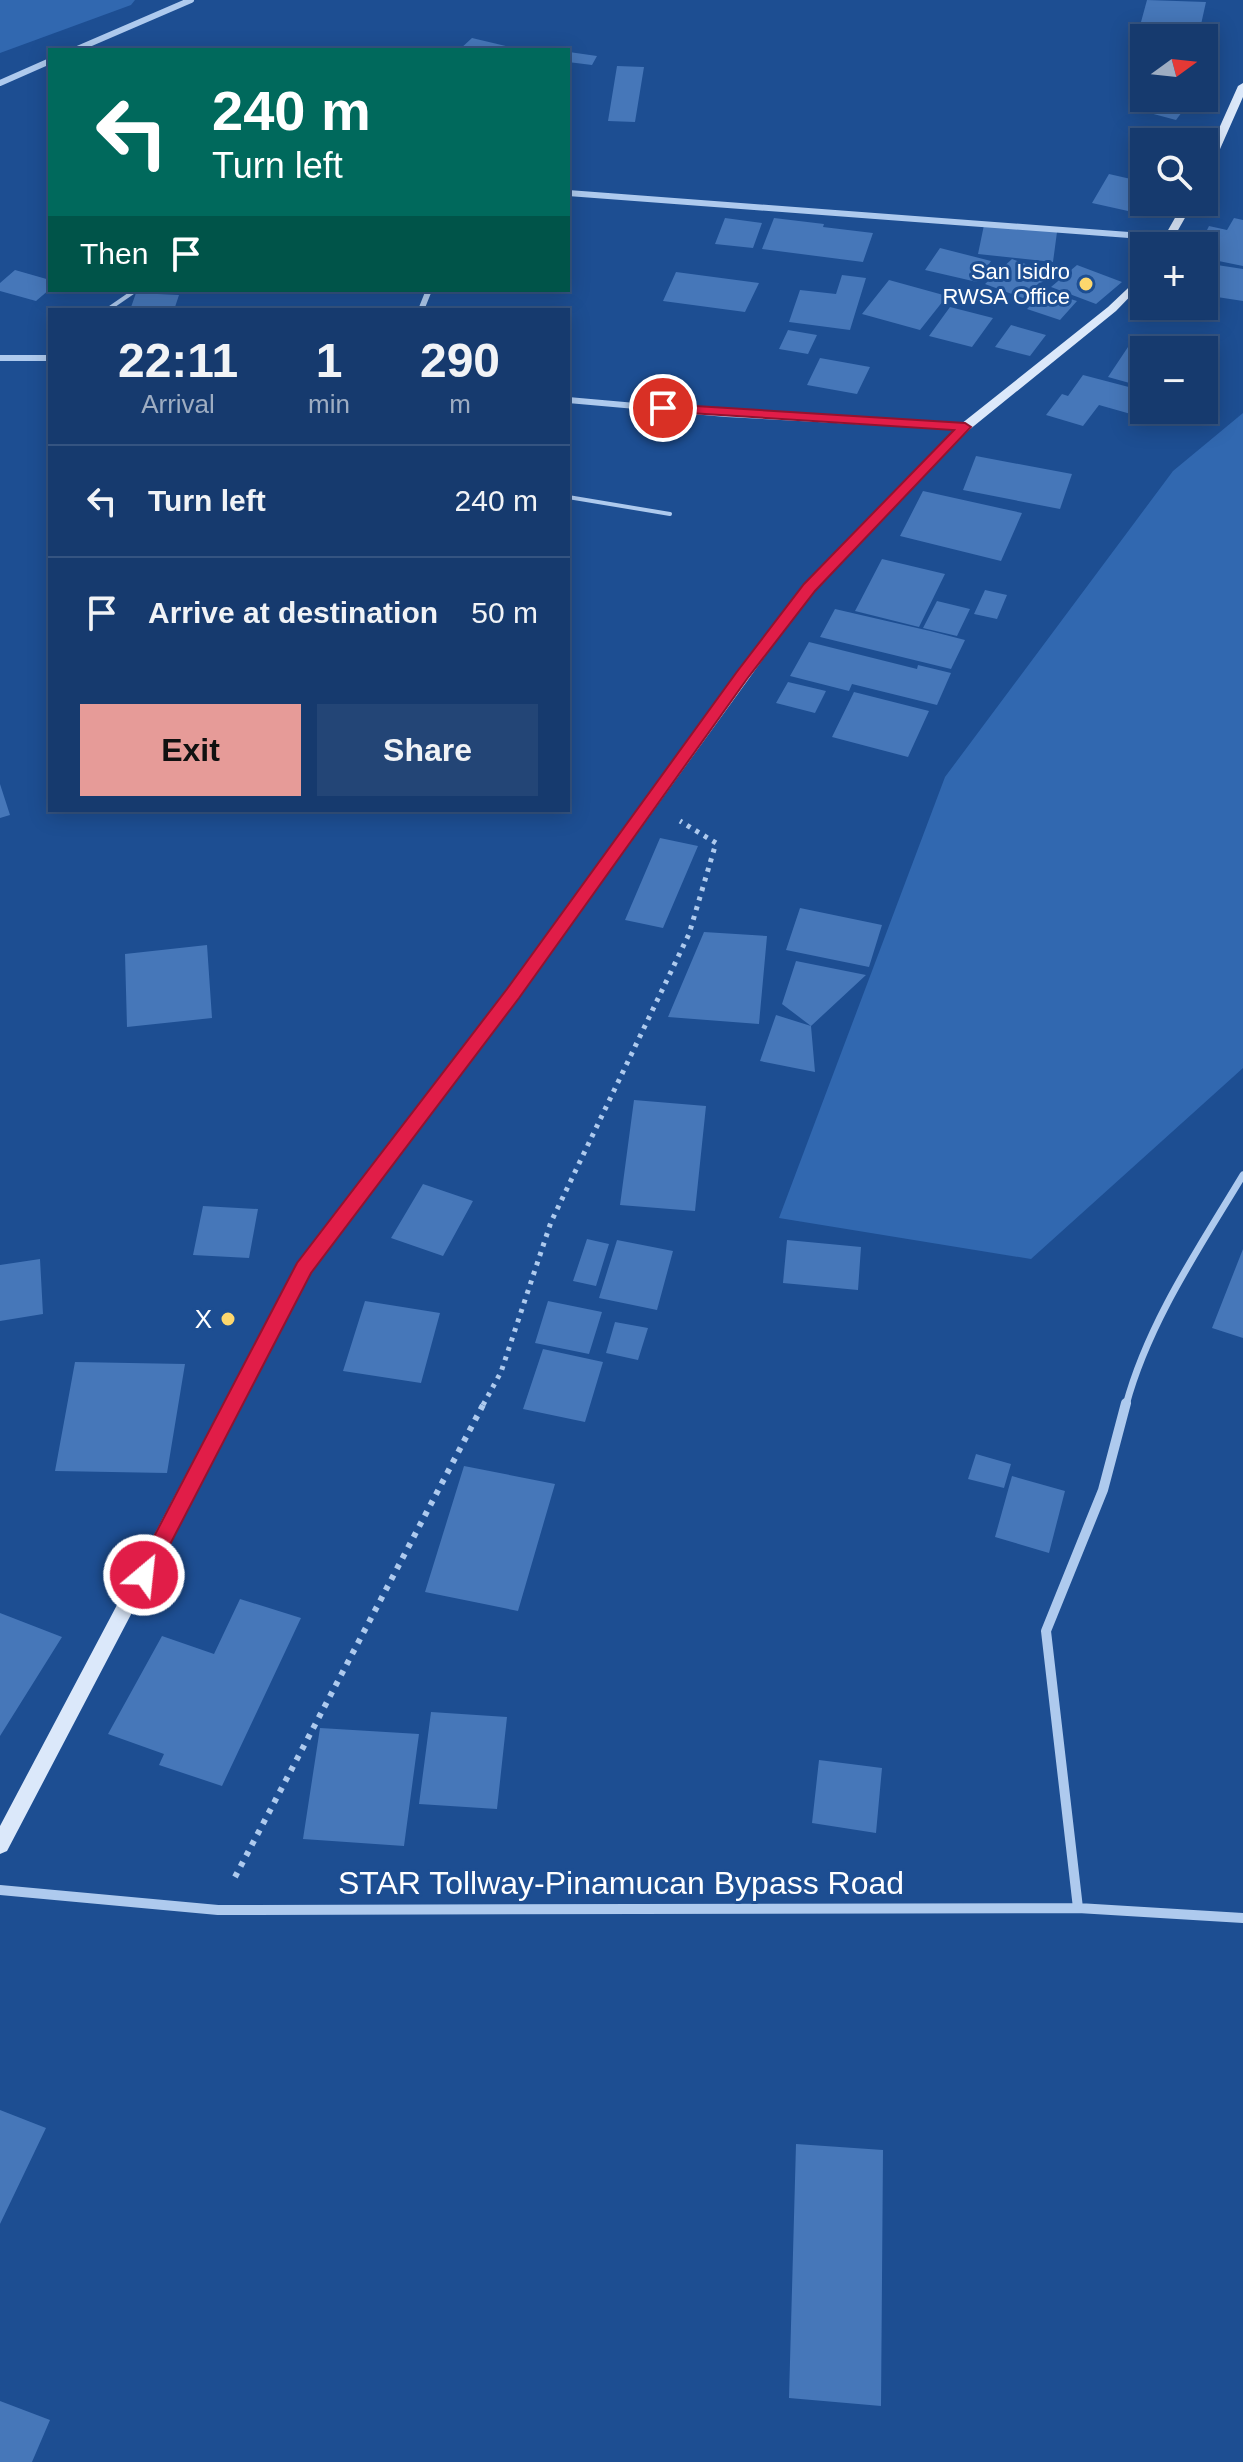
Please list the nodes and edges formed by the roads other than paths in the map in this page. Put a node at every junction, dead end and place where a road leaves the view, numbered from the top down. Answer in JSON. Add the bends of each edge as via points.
{"nodes":[{"id":1,"x":191,"y":0,"type":"edge"},
{"id":2,"x":80,"y":48,"type":"edge"},
{"id":3,"x":48,"y":62,"type":"edge"},
{"id":4,"x":0,"y":83,"type":"edge"},
{"id":5,"x":1243,"y":86,"type":"edge"},
{"id":6,"x":1218,"y":142,"type":"edge"},
{"id":7,"x":570,"y":193,"type":"edge"},
{"id":8,"x":1130,"y":239,"type":"edge"},
{"id":9,"x":1130,"y":290,"type":"edge"},
{"id":10,"x":133,"y":292,"type":"edge"},
{"id":11,"x":110,"y":308,"type":"edge"},
{"id":12,"x":0,"y":358,"type":"edge"},
{"id":13,"x":48,"y":358,"type":"edge"},
{"id":14,"x":570,"y":400,"type":"edge"},
{"id":15,"x":965,"y":427,"type":"junction"},
{"id":16,"x":570,"y":497,"type":"edge"},
{"id":17,"x":670,"y":514,"type":"dead end"},
{"id":18,"x":1243,"y":1175,"type":"edge"},
{"id":19,"x":0,"y":1845,"type":"edge"},
{"id":20,"x":0,"y":1890,"type":"edge"},
{"id":21,"x":1078,"y":1908,"type":"junction"},
{"id":22,"x":1243,"y":1918,"type":"edge"}],
"edges":[{"from":1,"to":2,"type":"street"},
{"from":3,"to":4,"type":"street"},
{"from":5,"to":6,"type":"street"},
{"from":7,"to":8,"type":"street"},
{"from":9,"to":15,"type":"street"},
{"from":10,"to":11,"type":"lane"},
{"from":12,"to":13,"type":"street"},
{"from":14,"to":15,"type":"street"},
{"from":15,"to":19,"type":"street","via":[[809,587],[513,994],[304,1268]]},
{"from":16,"to":17,"type":"lane"},
{"from":18,"to":21,"type":"street","via":[[1188,1266],[1135,1370],[1103,1490],[1046,1631]]},
{"from":20,"to":21,"type":"street","name":"STAR Tollway-Pinamucan Bypass Road","via":[[218,1910]]},
{"from":21,"to":22,"type":"street","name":"STAR Tollway-Pinamucan Bypass Road"}]}
